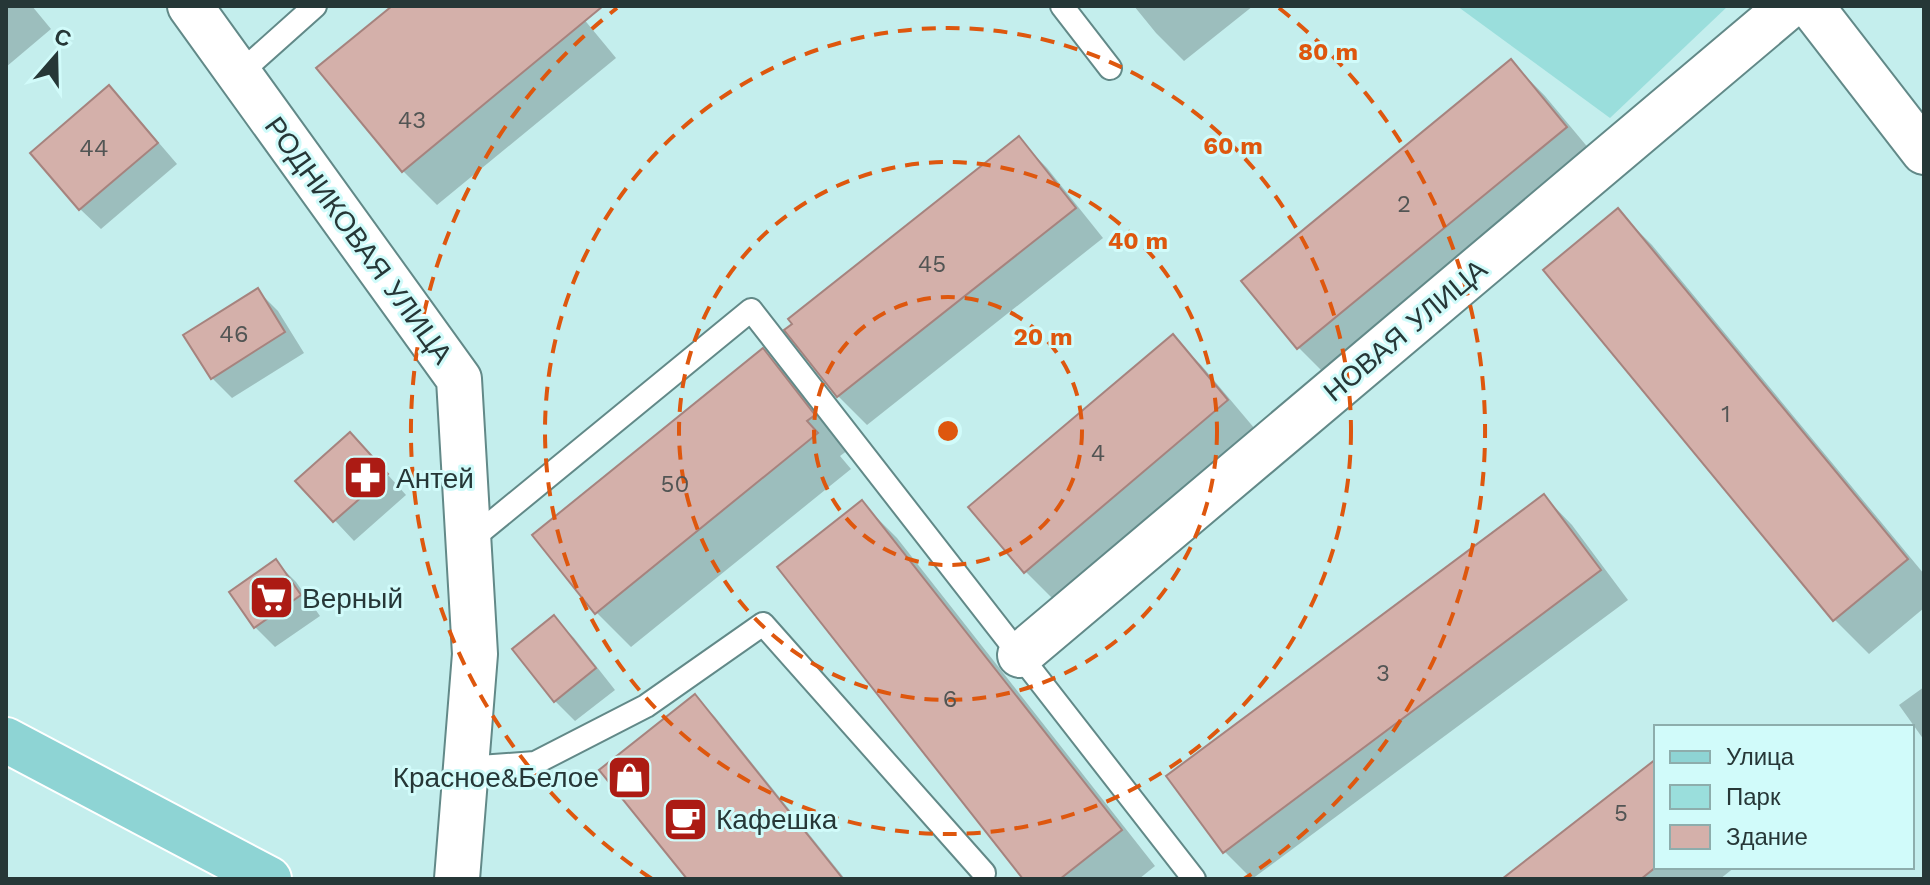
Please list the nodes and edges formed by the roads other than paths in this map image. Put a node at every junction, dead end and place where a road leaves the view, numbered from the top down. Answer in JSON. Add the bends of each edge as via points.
{"nodes":[{"id":1,"x":315,"y":6,"type":"edge"},
{"id":2,"x":1062,"y":6,"type":"edge"},
{"id":3,"x":1789,"y":6,"type":"edge"},
{"id":4,"x":1811,"y":6,"type":"edge"},
{"id":5,"x":205,"y":14,"type":"edge"},
{"id":6,"x":1110,"y":68,"type":"dead end"},
{"id":7,"x":239,"y":74,"type":"junction"},
{"id":8,"x":1921,"y":142,"type":"edge"},
{"id":9,"x":468,"y":542,"type":"junction"},
{"id":10,"x":1020,"y":655,"type":"junction"},
{"id":11,"x":6,"y":740,"type":"edge"},
{"id":12,"x":466,"y":768,"type":"junction"},
{"id":13,"x":984,"y":873,"type":"dead end"},
{"id":14,"x":269,"y":879,"type":"edge"},
{"id":15,"x":457,"y":879,"type":"edge"},
{"id":16,"x":1194,"y":879,"type":"edge"}],
"edges":[{"from":1,"to":7,"type":"lane"},
{"from":2,"to":6,"type":"lane"},
{"from":3,"to":10,"type":"street","name":"НОВАЯ УЛИЦА"},
{"from":4,"to":8,"type":"street"},
{"from":5,"to":7,"type":"street","name":"РОДНИКОВАЯ УЛИЦА"},
{"from":7,"to":9,"type":"street","name":"РОДНИКОВАЯ УЛИЦА","via":[[459,379]]},
{"from":9,"to":10,"type":"lane","via":[[751,310]]},
{"from":9,"to":12,"type":"street","name":"РОДНИКОВАЯ УЛИЦА","via":[[475,654]]},
{"from":10,"to":16,"type":"lane"},
{"from":11,"to":14,"type":"main road"},
{"from":12,"to":13,"type":"lane","via":[[535,763],[646,706],[763,624]]},
{"from":12,"to":15,"type":"street","name":"РОДНИКОВАЯ УЛИЦА"}]}
